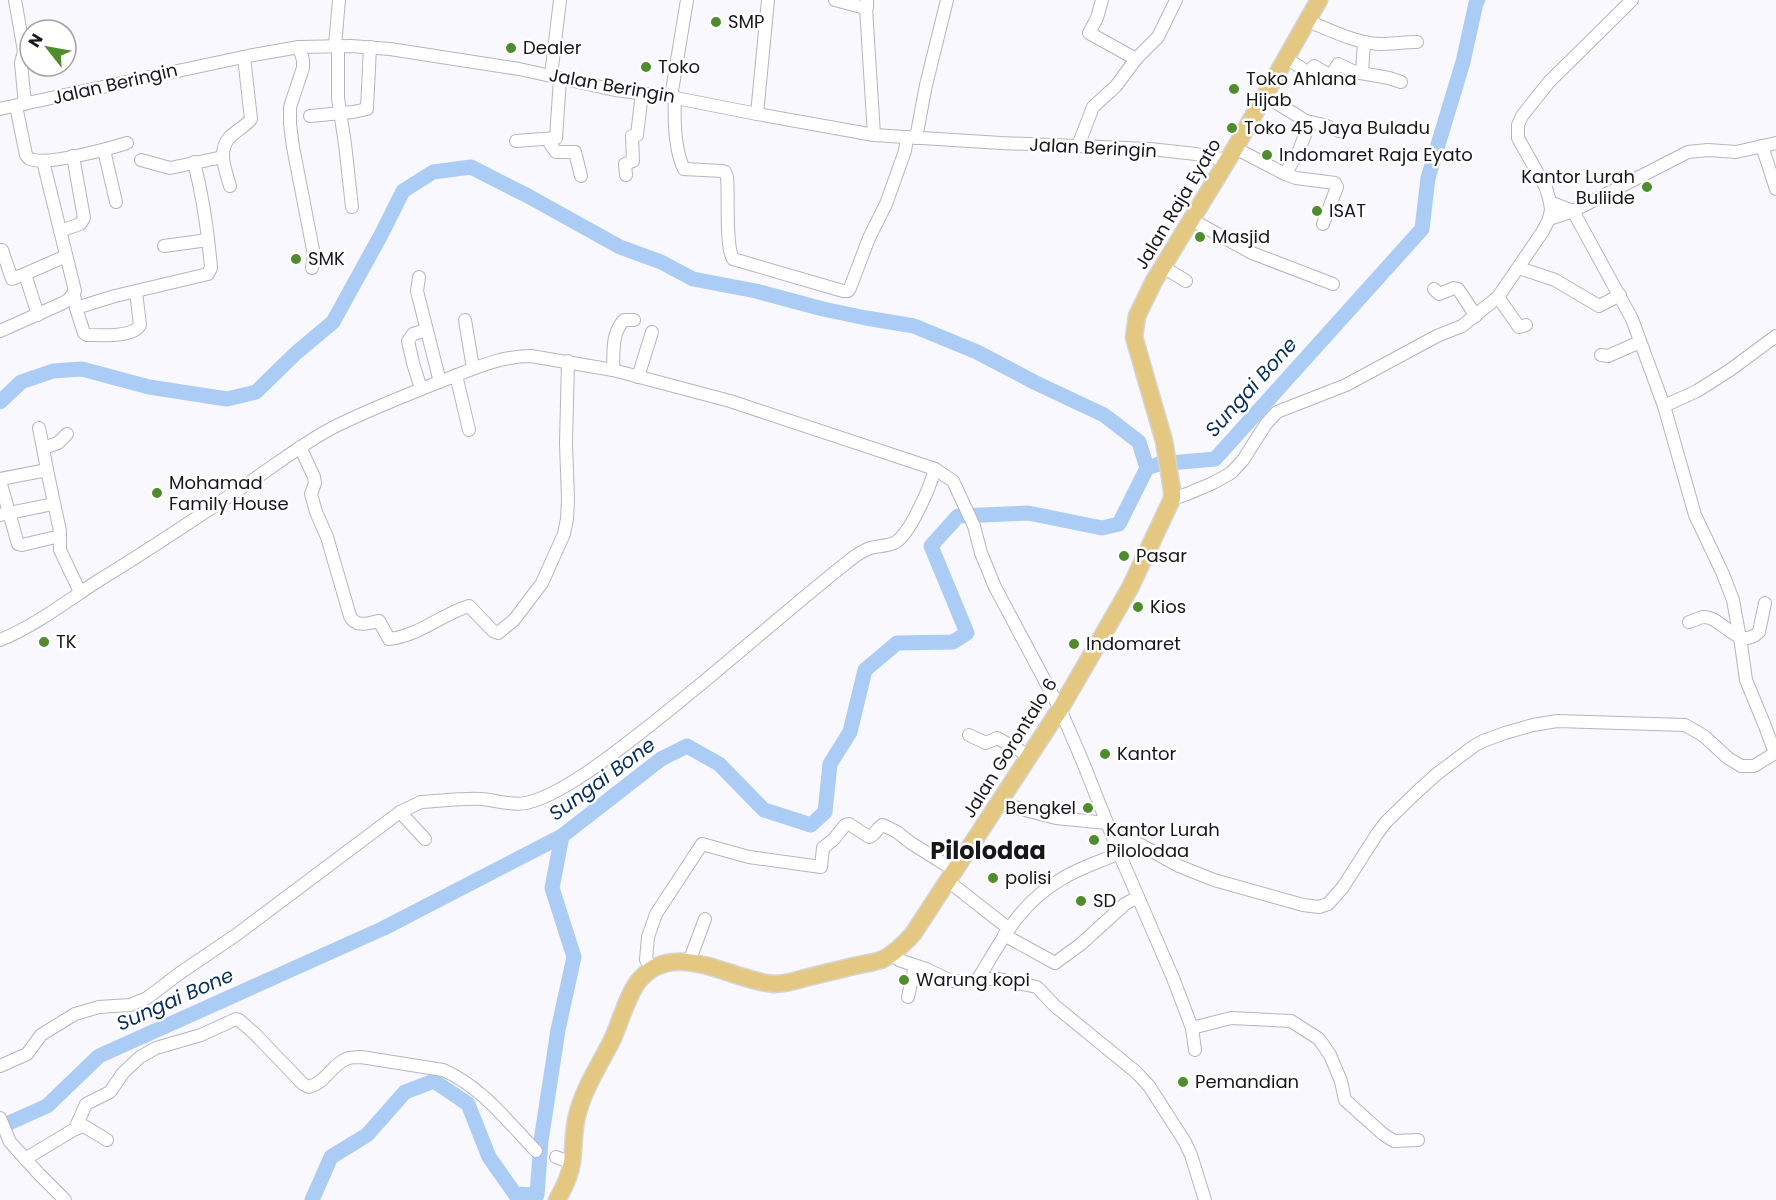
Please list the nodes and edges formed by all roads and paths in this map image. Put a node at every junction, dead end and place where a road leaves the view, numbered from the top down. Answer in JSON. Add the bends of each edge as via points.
{"nodes":[{"id":1,"x":15,"y":0,"type":"edge"},
{"id":2,"x":339,"y":0,"type":"edge"},
{"id":3,"x":560,"y":0,"type":"edge"},
{"id":4,"x":687,"y":0,"type":"edge"},
{"id":5,"x":768,"y":0,"type":"edge"},
{"id":6,"x":835,"y":0,"type":"edge"},
{"id":7,"x":947,"y":0,"type":"edge"},
{"id":8,"x":1102,"y":0,"type":"edge"},
{"id":9,"x":1176,"y":0,"type":"edge"},
{"id":10,"x":1319,"y":0,"type":"edge"},
{"id":11,"x":1632,"y":0,"type":"edge"},
{"id":12,"x":867,"y":4,"type":"edge"},
{"id":13,"x":1308,"y":21,"type":"junction"},
{"id":14,"x":1364,"y":42,"type":"junction"},
{"id":15,"x":1417,"y":42,"type":"dead end"},
{"id":16,"x":337,"y":46,"type":"junction"},
{"id":17,"x":370,"y":47,"type":"junction"},
{"id":18,"x":299,"y":48,"type":"junction"},
{"id":19,"x":244,"y":57,"type":"junction"},
{"id":20,"x":1286,"y":58,"type":"junction"},
{"id":21,"x":1136,"y":59,"type":"junction"},
{"id":22,"x":1362,"y":73,"type":"junction"},
{"id":23,"x":556,"y":77,"type":"junction"},
{"id":24,"x":1401,"y":82,"type":"dead end"},
{"id":25,"x":642,"y":93,"type":"junction"},
{"id":26,"x":1265,"y":96,"type":"junction"},
{"id":27,"x":673,"y":97,"type":"junction"},
{"id":28,"x":21,"y":105,"type":"junction"},
{"id":29,"x":0,"y":109,"type":"edge"},
{"id":30,"x":339,"y":113,"type":"junction"},
{"id":31,"x":757,"y":114,"type":"junction"},
{"id":32,"x":310,"y":116,"type":"dead end"},
{"id":33,"x":1310,"y":122,"type":"junction"},
{"id":34,"x":1339,"y":131,"type":"dead end"},
{"id":35,"x":874,"y":135,"type":"junction"},
{"id":36,"x":912,"y":138,"type":"junction"},
{"id":37,"x":547,"y":139,"type":"junction"},
{"id":38,"x":516,"y":141,"type":"dead end"},
{"id":39,"x":127,"y":143,"type":"dead end"},
{"id":40,"x":1776,"y":143,"type":"edge"},
{"id":41,"x":1078,"y":146,"type":"junction"},
{"id":42,"x":1762,"y":146,"type":"junction"},
{"id":43,"x":104,"y":150,"type":"junction"},
{"id":44,"x":1231,"y":154,"type":"junction"},
{"id":45,"x":73,"y":156,"type":"junction"},
{"id":46,"x":222,"y":157,"type":"junction"},
{"id":47,"x":141,"y":160,"type":"dead end"},
{"id":48,"x":43,"y":161,"type":"junction"},
{"id":49,"x":194,"y":162,"type":"junction"},
{"id":50,"x":1285,"y":174,"type":"junction"},
{"id":51,"x":626,"y":175,"type":"dead end"},
{"id":52,"x":581,"y":176,"type":"dead end"},
{"id":53,"x":230,"y":186,"type":"dead end"},
{"id":54,"x":1776,"y":189,"type":"edge"},
{"id":55,"x":116,"y":202,"type":"dead end"},
{"id":56,"x":1550,"y":202,"type":"junction"},
{"id":57,"x":352,"y":207,"type":"dead end"},
{"id":58,"x":1573,"y":211,"type":"junction"},
{"id":59,"x":1549,"y":219,"type":"junction"},
{"id":60,"x":1192,"y":220,"type":"junction"},
{"id":61,"x":1323,"y":224,"type":"dead end"},
{"id":62,"x":60,"y":231,"type":"junction"},
{"id":63,"x":208,"y":240,"type":"junction"},
{"id":64,"x":164,"y":246,"type":"dead end"},
{"id":65,"x":2,"y":250,"type":"dead end"},
{"id":66,"x":66,"y":256,"type":"junction"},
{"id":67,"x":1163,"y":267,"type":"junction"},
{"id":68,"x":312,"y":268,"type":"dead end"},
{"id":69,"x":1519,"y":268,"type":"junction"},
{"id":70,"x":25,"y":274,"type":"junction"},
{"id":71,"x":419,"y":278,"type":"dead end"},
{"id":72,"x":1186,"y":281,"type":"dead end"},
{"id":73,"x":1333,"y":284,"type":"dead end"},
{"id":74,"x":1434,"y":289,"type":"dead end"},
{"id":75,"x":136,"y":292,"type":"junction"},
{"id":76,"x":74,"y":294,"type":"junction"},
{"id":77,"x":1620,"y":295,"type":"junction"},
{"id":78,"x":1498,"y":297,"type":"junction"},
{"id":79,"x":76,"y":308,"type":"junction"},
{"id":80,"x":38,"y":315,"type":"junction"},
{"id":81,"x":1476,"y":316,"type":"junction"},
{"id":82,"x":465,"y":320,"type":"dead end"},
{"id":83,"x":634,"y":320,"type":"dead end"},
{"id":84,"x":1526,"y":325,"type":"dead end"},
{"id":85,"x":426,"y":330,"type":"junction"},
{"id":86,"x":0,"y":331,"type":"edge"},
{"id":87,"x":652,"y":332,"type":"dead end"},
{"id":88,"x":1776,"y":336,"type":"edge"},
{"id":89,"x":1640,"y":342,"type":"junction"},
{"id":90,"x":1601,"y":355,"type":"dead end"},
{"id":91,"x":568,"y":361,"type":"junction"},
{"id":92,"x":473,"y":368,"type":"junction"},
{"id":93,"x":613,"y":370,"type":"junction"},
{"id":94,"x":456,"y":375,"type":"junction"},
{"id":95,"x":638,"y":377,"type":"junction"},
{"id":96,"x":440,"y":382,"type":"junction"},
{"id":97,"x":421,"y":389,"type":"junction"},
{"id":98,"x":1664,"y":406,"type":"junction"},
{"id":99,"x":39,"y":428,"type":"dead end"},
{"id":100,"x":469,"y":430,"type":"dead end"},
{"id":101,"x":67,"y":434,"type":"dead end"},
{"id":102,"x":300,"y":447,"type":"junction"},
{"id":103,"x":43,"y":448,"type":"junction"},
{"id":104,"x":935,"y":469,"type":"junction"},
{"id":105,"x":47,"y":470,"type":"junction"},
{"id":106,"x":0,"y":480,"type":"edge"},
{"id":107,"x":1172,"y":494,"type":"junction"},
{"id":108,"x":53,"y":504,"type":"junction"},
{"id":109,"x":4,"y":514,"type":"edge"},
{"id":110,"x":60,"y":536,"type":"junction"},
{"id":111,"x":80,"y":592,"type":"junction"},
{"id":112,"x":1765,"y":603,"type":"dead end"},
{"id":113,"x":1689,"y":622,"type":"dead end"},
{"id":114,"x":1740,"y":637,"type":"junction"},
{"id":115,"x":0,"y":640,"type":"edge"},
{"id":116,"x":1060,"y":709,"type":"junction"},
{"id":117,"x":969,"y":735,"type":"dead end"},
{"id":118,"x":1775,"y":754,"type":"edge"},
{"id":119,"x":1028,"y":755,"type":"junction"},
{"id":120,"x":998,"y":803,"type":"junction"},
{"id":121,"x":400,"y":812,"type":"junction"},
{"id":122,"x":1110,"y":829,"type":"junction"},
{"id":123,"x":425,"y":839,"type":"dead end"},
{"id":124,"x":1119,"y":853,"type":"junction"},
{"id":125,"x":951,"y":875,"type":"junction"},
{"id":126,"x":1138,"y":897,"type":"junction"},
{"id":127,"x":705,"y":919,"type":"dead end"},
{"id":128,"x":1006,"y":931,"type":"junction"},
{"id":129,"x":892,"y":953,"type":"junction"},
{"id":130,"x":689,"y":962,"type":"junction"},
{"id":131,"x":915,"y":966,"type":"junction"},
{"id":132,"x":653,"y":969,"type":"junction"},
{"id":133,"x":978,"y":978,"type":"junction"},
{"id":134,"x":908,"y":997,"type":"dead end"},
{"id":135,"x":1192,"y":1028,"type":"junction"},
{"id":136,"x":1195,"y":1050,"type":"dead end"},
{"id":137,"x":0,"y":1066,"type":"edge"},
{"id":138,"x":0,"y":1118,"type":"edge"},
{"id":139,"x":79,"y":1121,"type":"junction"},
{"id":140,"x":107,"y":1140,"type":"dead end"},
{"id":141,"x":1418,"y":1140,"type":"dead end"},
{"id":142,"x":536,"y":1151,"type":"dead end"},
{"id":143,"x":25,"y":1158,"type":"junction"},
{"id":144,"x":65,"y":1200,"type":"edge"},
{"id":145,"x":557,"y":1200,"type":"edge"},
{"id":146,"x":1205,"y":1200,"type":"edge"}],
"edges":[{"from":1,"to":28,"type":"street","via":[[24,51]]},
{"from":2,"to":16,"type":"street"},
{"from":3,"to":23,"type":"street"},
{"from":4,"to":27,"type":"street"},
{"from":5,"to":31,"type":"street"},
{"from":6,"to":12,"type":"street"},
{"from":7,"to":36,"type":"street"},
{"from":8,"to":21,"type":"street","via":[[1089,33]]},
{"from":9,"to":21,"type":"street","via":[[1158,37]]},
{"from":10,"to":13,"type":"main road","name":"Jalan Raja Eyato"},
{"from":11,"to":56,"type":"street","via":[[1538,94],[1518,125],[1518,138]]},
{"from":12,"to":35,"type":"street"},
{"from":13,"to":14,"type":"street"},
{"from":13,"to":20,"type":"main road","name":"Jalan Raja Eyato"},
{"from":14,"to":15,"type":"street"},
{"from":14,"to":22,"type":"street"},
{"from":16,"to":17,"type":"street","name":"Jalan Beringin"},
{"from":16,"to":18,"type":"street","name":"Jalan Beringin"},
{"from":16,"to":30,"type":"street"},
{"from":17,"to":23,"type":"street","name":"Jalan Beringin"},
{"from":17,"to":30,"type":"street","via":[[367,109]]},
{"from":18,"to":19,"type":"street","name":"Jalan Beringin"},
{"from":18,"to":68,"type":"street","via":[[303,68],[289,118],[314,255]]},
{"from":19,"to":28,"type":"street","name":"Jalan Beringin"},
{"from":19,"to":46,"type":"street","via":[[251,119],[228,139]]},
{"from":20,"to":22,"type":"street","via":[[1309,73],[1314,66],[1331,76],[1338,64]]},
{"from":20,"to":26,"type":"main road","name":"Jalan Raja Eyato"},
{"from":21,"to":41,"type":"street","via":[[1093,108]]},
{"from":22,"to":24,"type":"street"},
{"from":23,"to":25,"type":"street","name":"Jalan Beringin"},
{"from":23,"to":37,"type":"street","via":[[556,138]]},
{"from":25,"to":27,"type":"street","name":"Jalan Beringin"},
{"from":25,"to":51,"type":"street","via":[[637,135],[632,136],[633,161],[625,164]]},
{"from":26,"to":33,"type":"street"},
{"from":26,"to":44,"type":"main road","name":"Jalan Raja Eyato"},
{"from":27,"to":31,"type":"street","name":"Jalan Beringin"},
{"from":27,"to":36,"type":"street","via":[[676,137],[684,169],[724,171],[727,177],[733,259],[843,291],[850,287]]},
{"from":28,"to":29,"type":"street","name":"Jalan Beringin"},
{"from":28,"to":48,"type":"street","via":[[26,155]]},
{"from":30,"to":32,"type":"street"},
{"from":30,"to":57,"type":"street"},
{"from":31,"to":35,"type":"street","name":"Jalan Beringin"},
{"from":33,"to":34,"type":"street"},
{"from":33,"to":50,"type":"street"},
{"from":35,"to":36,"type":"street","name":"Jalan Beringin"},
{"from":36,"to":41,"type":"street","name":"Jalan Beringin"},
{"from":37,"to":38,"type":"street"},
{"from":37,"to":52,"type":"street","via":[[556,152],[575,152]]},
{"from":39,"to":43,"type":"street"},
{"from":40,"to":42,"type":"street"},
{"from":41,"to":44,"type":"street","name":"Jalan Beringin"},
{"from":42,"to":54,"type":"street"},
{"from":42,"to":58,"type":"street","via":[[1736,152],[1688,152]]},
{"from":43,"to":45,"type":"street"},
{"from":43,"to":55,"type":"street"},
{"from":44,"to":50,"type":"street","name":"Jalan Beringin"},
{"from":44,"to":60,"type":"main road","name":"Jalan Raja Eyato"},
{"from":45,"to":48,"type":"street"},
{"from":45,"to":62,"type":"street","via":[[84,218],[80,224]]},
{"from":46,"to":49,"type":"street"},
{"from":46,"to":53,"type":"street"},
{"from":47,"to":49,"type":"street","via":[[170,168]]},
{"from":48,"to":62,"type":"street"},
{"from":49,"to":63,"type":"street"},
{"from":50,"to":61,"type":"street","name":"Jalan Beringin","via":[[1337,185]]},
{"from":56,"to":58,"type":"street"},
{"from":56,"to":59,"type":"street"},
{"from":58,"to":59,"type":"street"},
{"from":58,"to":77,"type":"street"},
{"from":59,"to":69,"type":"street"},
{"from":60,"to":67,"type":"main road","name":"Jalan Raja Eyato"},
{"from":60,"to":73,"type":"street","via":[[1252,253]]},
{"from":62,"to":66,"type":"street"},
{"from":63,"to":64,"type":"street"},
{"from":63,"to":75,"type":"street","via":[[211,268],[207,274]]},
{"from":65,"to":70,"type":"street","via":[[12,279]]},
{"from":66,"to":70,"type":"street"},
{"from":66,"to":76,"type":"street","via":[[75,284]]},
{"from":67,"to":72,"type":"street"},
{"from":67,"to":107,"type":"main road","name":"Jalan Raja Eyato","via":[[1142,303],[1134,337],[1164,441]]},
{"from":69,"to":77,"type":"street","via":[[1555,280],[1599,306]]},
{"from":69,"to":78,"type":"street"},
{"from":70,"to":80,"type":"street"},
{"from":71,"to":85,"type":"street","via":[[417,291]]},
{"from":74,"to":81,"type":"street","via":[[1438,294],[1458,289]]},
{"from":75,"to":79,"type":"street"},
{"from":75,"to":79,"type":"street","via":[[140,325],[130,333],[87,335]]},
{"from":76,"to":79,"type":"street"},
{"from":76,"to":80,"type":"street"},
{"from":77,"to":89,"type":"street"},
{"from":78,"to":81,"type":"street"},
{"from":78,"to":84,"type":"street","via":[[1519,327]]},
{"from":80,"to":86,"type":"street"},
{"from":81,"to":107,"type":"street","via":[[1346,385],[1277,412],[1230,473],[1187,494]]},
{"from":82,"to":92,"type":"street"},
{"from":83,"to":93,"type":"street","via":[[624,320],[616,331]]},
{"from":85,"to":96,"type":"street"},
{"from":85,"to":97,"type":"street","via":[[413,334],[408,341]]},
{"from":87,"to":95,"type":"street"},
{"from":88,"to":98,"type":"street","via":[[1697,391]]},
{"from":89,"to":90,"type":"street","via":[[1608,356]]},
{"from":89,"to":98,"type":"street"},
{"from":91,"to":92,"type":"street","via":[[519,356]]},
{"from":91,"to":93,"type":"street"},
{"from":91,"to":102,"type":"street","via":[[568,499],[564,534],[542,583],[514,620],[498,633],[469,606],[393,639],[389,639],[379,621],[353,621],[310,494],[314,477]]},
{"from":92,"to":94,"type":"street"},
{"from":93,"to":95,"type":"street"},
{"from":94,"to":96,"type":"street"},
{"from":94,"to":100,"type":"street"},
{"from":95,"to":104,"type":"street","via":[[730,401]]},
{"from":96,"to":97,"type":"street"},
{"from":97,"to":102,"type":"street"},
{"from":98,"to":114,"type":"street","via":[[1695,515],[1733,600]]},
{"from":99,"to":103,"type":"street"},
{"from":101,"to":103,"type":"street"},
{"from":102,"to":111,"type":"street"},
{"from":103,"to":105,"type":"street"},
{"from":104,"to":116,"type":"street","via":[[950,477],[960,495],[995,587]]},
{"from":104,"to":121,"type":"street","via":[[904,535],[850,560],[685,699],[573,781],[525,803],[476,799],[421,802]]},
{"from":105,"to":106,"type":"street"},
{"from":105,"to":108,"type":"street"},
{"from":106,"to":109,"type":"street"},
{"from":107,"to":116,"type":"main road","name":"Jalan Gorontalo 6","via":[[1130,588]]},
{"from":108,"to":109,"type":"street"},
{"from":108,"to":110,"type":"street"},
{"from":109,"to":110,"type":"street","via":[[19,545]]},
{"from":110,"to":111,"type":"street","via":[[62,556]]},
{"from":111,"to":115,"type":"street"},
{"from":112,"to":114,"type":"street","via":[[1760,632],[1750,638]]},
{"from":113,"to":114,"type":"street","via":[[1705,617]]},
{"from":114,"to":118,"type":"street","via":[[1746,680]]},
{"from":116,"to":119,"type":"main road","name":"Jalan Gorontalo 6"},
{"from":116,"to":122,"type":"street"},
{"from":117,"to":119,"type":"street","via":[[986,743],[997,738]]},
{"from":118,"to":122,"type":"street","via":[[1754,766],[1740,766],[1685,725],[1557,721],[1504,733],[1474,746],[1420,789],[1377,834],[1343,887],[1328,904],[1319,907],[1214,880]]},
{"from":119,"to":120,"type":"main road","name":"Jalan Gorontalo 6"},
{"from":120,"to":122,"type":"street"},
{"from":120,"to":125,"type":"main road","name":"Jalan Gorontalo 6"},
{"from":121,"to":123,"type":"street"},
{"from":121,"to":137,"type":"street","via":[[147,998],[130,1005],[75,1014],[41,1035],[27,1054]]},
{"from":122,"to":124,"type":"street"},
{"from":124,"to":126,"type":"street"},
{"from":124,"to":128,"type":"street","via":[[1060,879],[1024,908]]},
{"from":125,"to":128,"type":"street"},
{"from":125,"to":129,"type":"main road","name":"Jalan Gorontalo 6","via":[[913,934]]},
{"from":125,"to":132,"type":"street","via":[[883,825],[869,837],[845,825],[823,848],[821,867],[749,857],[702,844],[656,914],[646,960]]},
{"from":126,"to":128,"type":"street","via":[[1055,963]]},
{"from":126,"to":135,"type":"street"},
{"from":127,"to":130,"type":"street"},
{"from":128,"to":133,"type":"street"},
{"from":129,"to":130,"type":"main road","name":"Jalan Gorontalo 6","via":[[880,960],[776,984]]},
{"from":129,"to":131,"type":"street"},
{"from":130,"to":132,"type":"main road","name":"Jalan Gorontalo 6"},
{"from":131,"to":133,"type":"street","via":[[951,981]]},
{"from":131,"to":134,"type":"street"},
{"from":132,"to":145,"type":"main road","via":[[636,985],[580,1105],[564,1160],[567,1182]]},
{"from":133,"to":146,"type":"street","via":[[1037,987],[1136,1072],[1185,1142]]},
{"from":135,"to":136,"type":"street"},
{"from":135,"to":141,"type":"street","via":[[1231,1018],[1291,1021],[1319,1039],[1330,1055],[1345,1100],[1394,1142]]},
{"from":138,"to":143,"type":"street","via":[[10,1142]]},
{"from":139,"to":140,"type":"street"},
{"from":139,"to":142,"type":"street","via":[[86,1104],[110,1092],[140,1057],[236,1019],[309,1087],[348,1058],[451,1073],[483,1096]]},
{"from":139,"to":143,"type":"street"},
{"from":143,"to":144,"type":"street"}]}
